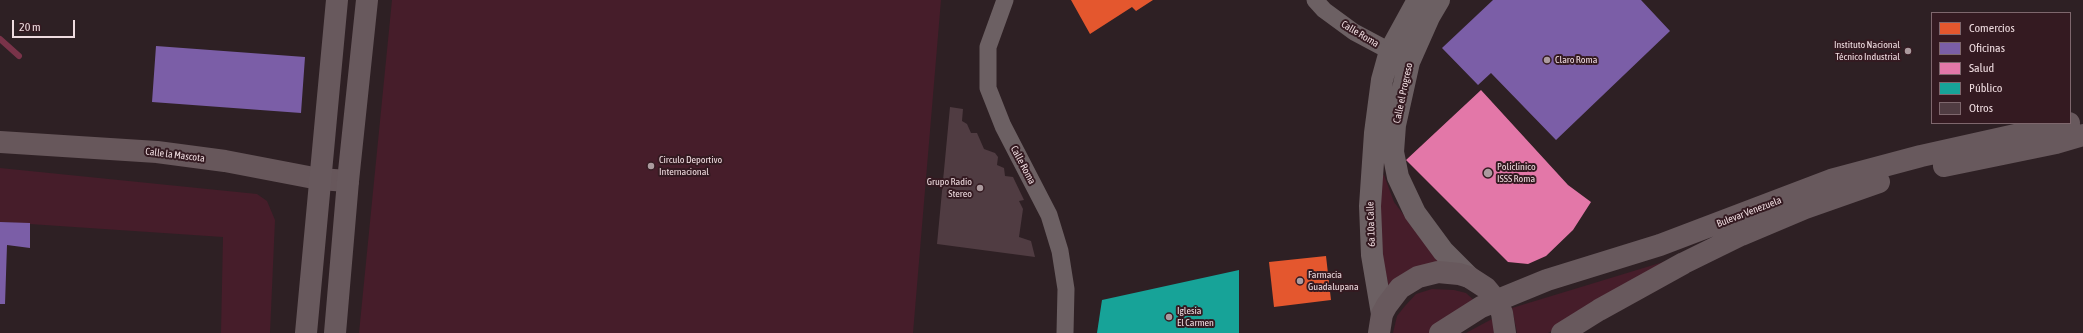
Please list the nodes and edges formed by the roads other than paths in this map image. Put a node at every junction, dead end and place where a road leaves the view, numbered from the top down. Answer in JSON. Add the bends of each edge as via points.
{"nodes":[{"id":1,"x":337,"y":0,"type":"edge"},
{"id":2,"x":367,"y":0,"type":"edge"},
{"id":3,"x":1005,"y":0,"type":"edge"},
{"id":4,"x":1315,"y":0,"type":"edge"},
{"id":5,"x":1418,"y":0,"type":"edge"},
{"id":6,"x":1439,"y":0,"type":"edge"},
{"id":7,"x":1399,"y":56,"type":"junction"},
{"id":8,"x":2083,"y":119,"type":"edge"},
{"id":9,"x":2071,"y":122,"type":"edge"},
{"id":10,"x":2065,"y":124,"type":"edge"},
{"id":11,"x":1374,"y":133,"type":"joint"},
{"id":12,"x":2083,"y":135,"type":"edge"},
{"id":13,"x":0,"y":142,"type":"edge"},
{"id":14,"x":319,"y":179,"type":"junction"},
{"id":15,"x":348,"y":181,"type":"junction"},
{"id":16,"x":1469,"y":277,"type":"junction"},
{"id":17,"x":1496,"y":300,"type":"junction"},
{"id":18,"x":1381,"y":324,"type":"edge"},
{"id":19,"x":306,"y":333,"type":"edge"},
{"id":20,"x":335,"y":333,"type":"edge"},
{"id":21,"x":1066,"y":333,"type":"edge"},
{"id":22,"x":1440,"y":333,"type":"edge"},
{"id":23,"x":1505,"y":333,"type":"edge"},
{"id":24,"x":1562,"y":333,"type":"edge"}],
"edges":[{"from":1,"to":14,"type":"highway"},
{"from":2,"to":15,"type":"highway"},
{"from":3,"to":21,"type":"street","name":"Calle Roma","via":[[988,46],[988,88],[1003,126],[1049,214],[1060,251],[1066,289]]},
{"from":4,"to":7,"type":"street","name":"Calle Roma","via":[[1324,10],[1354,32]]},
{"from":5,"to":7,"type":"street","name":"Calle el Progreso"},
{"from":6,"to":7,"type":"street","name":"Calle el Progreso"},
{"from":7,"to":11,"type":"street","name":"Calle el Progreso","via":[[1382,80]]},
{"from":7,"to":16,"type":"street","name":"Calle el Progreso","via":[[1393,152],[1396,168],[1415,213],[1443,251]]},
{"from":8,"to":9,"type":"highway","name":"Bulevar Venezuela"},
{"from":10,"to":17,"type":"highway","name":"Bulevar Venezuela","via":[[1921,156],[1831,180],[1660,245],[1546,280]]},
{"from":11,"to":18,"type":"street","name":"6a 10a Calle","via":[[1370,213],[1372,255]]},
{"from":12,"to":24,"type":"highway","name":"Bulevar Venezuela","via":[[1916,172],[1850,191],[1741,235],[1684,263]]},
{"from":13,"to":14,"type":"main road","name":"Calle la Mascota","via":[[157,152],[225,161]]},
{"from":14,"to":15,"type":"main road","name":"Calle la Mascota"},
{"from":14,"to":19,"type":"highway"},
{"from":15,"to":20,"type":"highway"},
{"from":16,"to":17,"type":"highway","via":[[1486,288]]},
{"from":16,"to":18,"type":"highway","via":[[1449,272],[1428,274],[1408,282],[1392,296]]},
{"from":17,"to":22,"type":"highway","name":"Bulevar Venezuela"},
{"from":17,"to":23,"type":"highway","via":[[1502,313]]}]}
